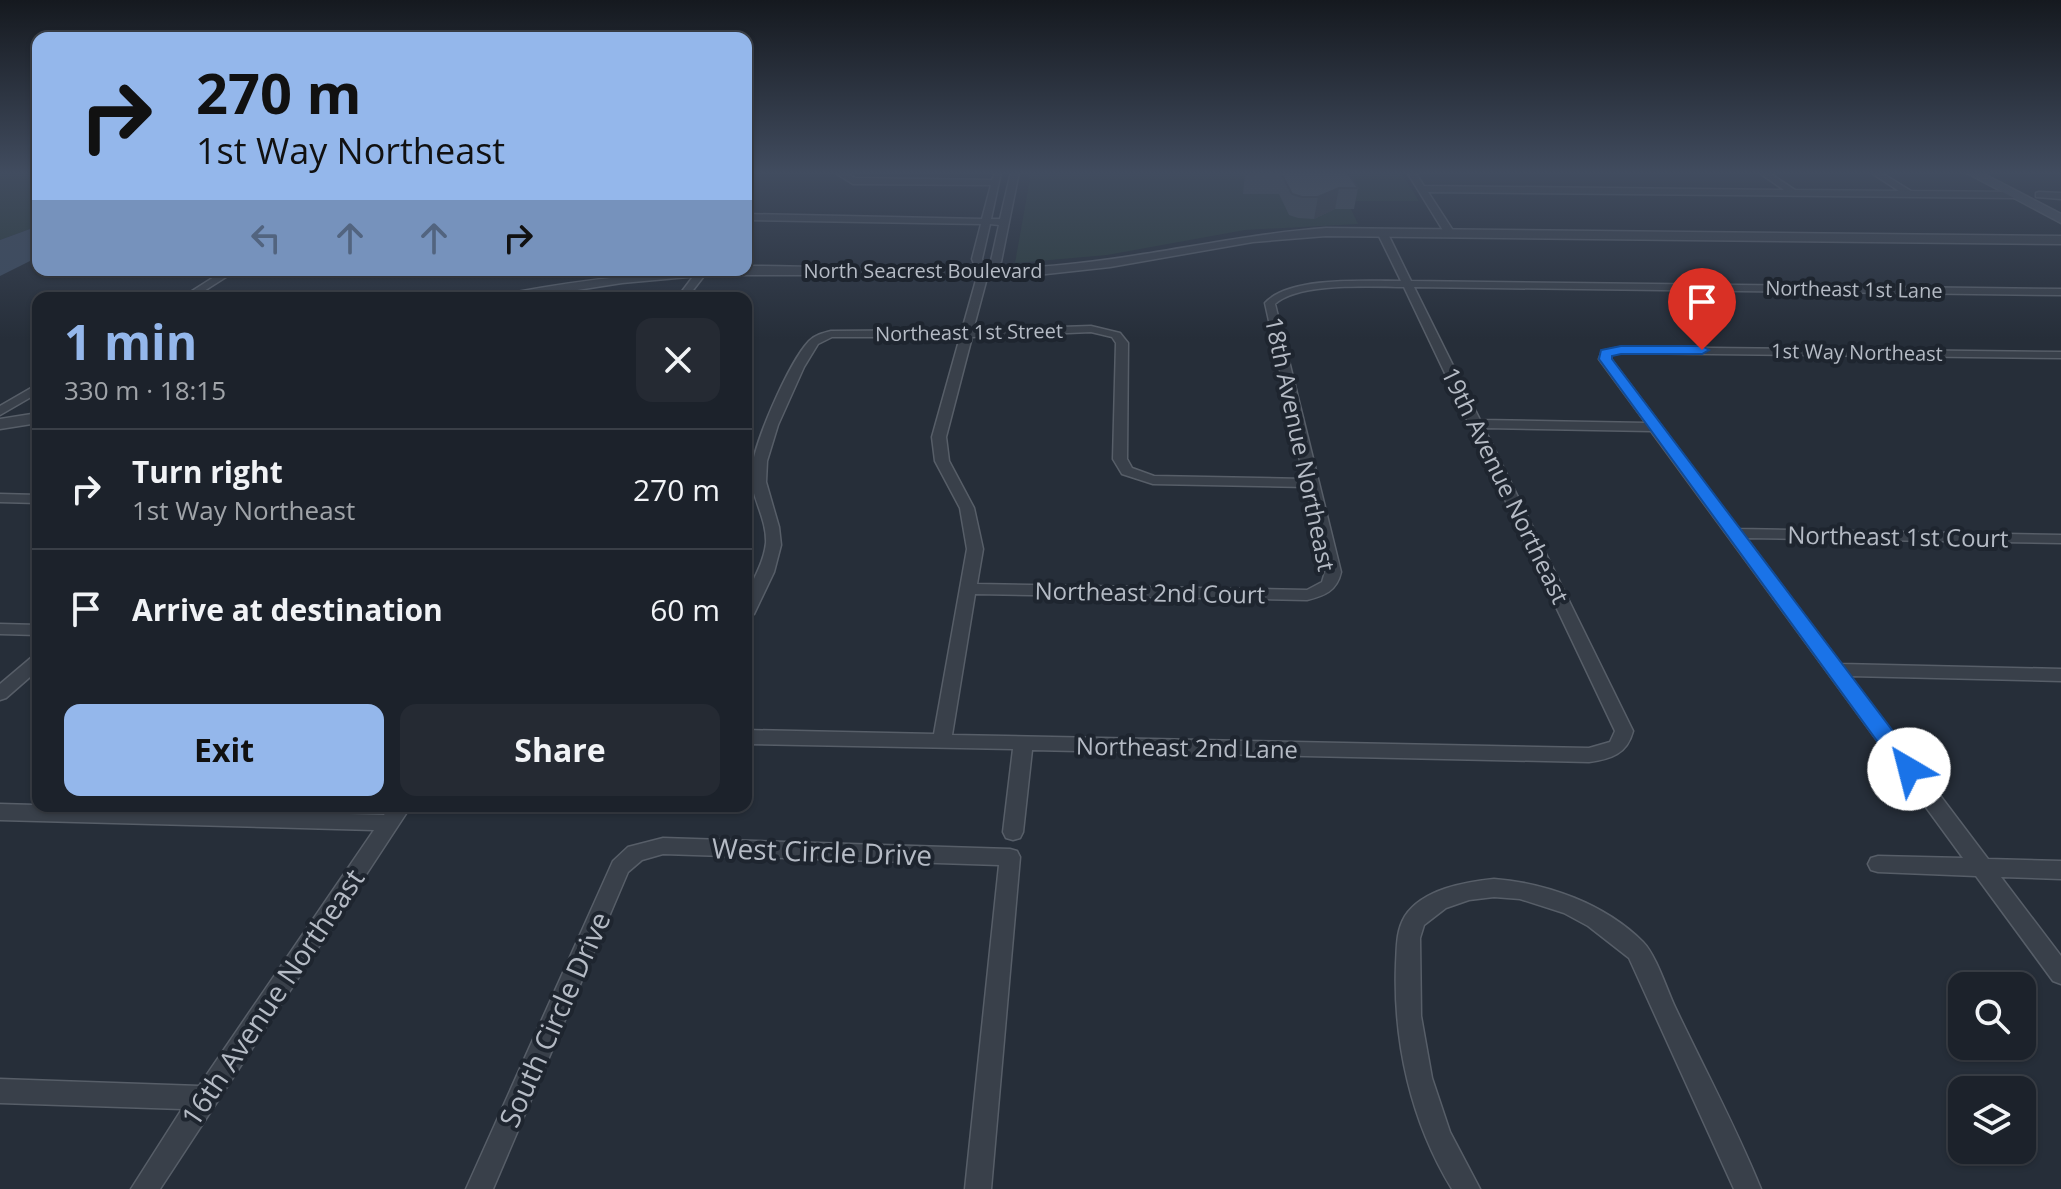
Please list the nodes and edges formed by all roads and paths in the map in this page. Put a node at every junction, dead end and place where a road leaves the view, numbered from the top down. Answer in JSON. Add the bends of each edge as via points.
{"nodes":[{"id":1,"x":984,"y":227,"type":"edge"},
{"id":2,"x":1004,"y":227,"type":"edge"},
{"id":3,"x":1446,"y":227,"type":"edge"},
{"id":4,"x":1382,"y":232,"type":"junction"},
{"id":5,"x":1449,"y":232,"type":"junction"},
{"id":6,"x":2061,"y":240,"type":"edge"},
{"id":7,"x":752,"y":272,"type":"edge"},
{"id":8,"x":983,"y":273,"type":"junction"},
{"id":9,"x":222,"y":276,"type":"edge"},
{"id":10,"x":656,"y":276,"type":"edge"},
{"id":11,"x":699,"y":276,"type":"edge"},
{"id":12,"x":1408,"y":284,"type":"junction"},
{"id":13,"x":196,"y":292,"type":"edge"},
{"id":14,"x":542,"y":292,"type":"edge"},
{"id":15,"x":687,"y":292,"type":"edge"},
{"id":16,"x":2061,"y":292,"type":"edge"},
{"id":17,"x":967,"y":334,"type":"junction"},
{"id":18,"x":2061,"y":355,"type":"edge"},
{"id":19,"x":32,"y":392,"type":"edge"},
{"id":20,"x":0,"y":411,"type":"edge"},
{"id":21,"x":32,"y":419,"type":"edge"},
{"id":22,"x":0,"y":424,"type":"edge"},
{"id":23,"x":1477,"y":424,"type":"junction"},
{"id":24,"x":1656,"y":427,"type":"junction"},
{"id":25,"x":1312,"y":483,"type":"junction"},
{"id":26,"x":0,"y":498,"type":"edge"},
{"id":27,"x":754,"y":498,"type":"edge"},
{"id":28,"x":32,"y":499,"type":"edge"},
{"id":29,"x":1734,"y":533,"type":"junction"},
{"id":30,"x":2061,"y":539,"type":"edge"},
{"id":31,"x":1328,"y":587,"type":"joint"},
{"id":32,"x":970,"y":589,"type":"junction"},
{"id":33,"x":752,"y":601,"type":"edge"},
{"id":34,"x":0,"y":629,"type":"edge"},
{"id":35,"x":32,"y":630,"type":"edge"},
{"id":36,"x":32,"y":666,"type":"edge"},
{"id":37,"x":1835,"y":670,"type":"junction"},
{"id":38,"x":2061,"y":675,"type":"edge"},
{"id":39,"x":0,"y":694,"type":"edge"},
{"id":40,"x":752,"y":737,"type":"edge"},
{"id":41,"x":942,"y":741,"type":"junction"},
{"id":42,"x":1622,"y":741,"type":"joint"},
{"id":43,"x":1023,"y":743,"type":"junction"},
{"id":44,"x":0,"y":812,"type":"edge"},
{"id":45,"x":395,"y":814,"type":"edge"},
{"id":46,"x":1013,"y":832,"type":"dead end"},
{"id":47,"x":635,"y":853,"type":"joint"},
{"id":48,"x":1878,"y":864,"type":"dead end"},
{"id":49,"x":1982,"y":868,"type":"junction"},
{"id":50,"x":2061,"y":870,"type":"edge"},
{"id":51,"x":2061,"y":974,"type":"edge"},
{"id":52,"x":0,"y":1091,"type":"edge"},
{"id":53,"x":204,"y":1098,"type":"junction"},
{"id":54,"x":144,"y":1189,"type":"edge"},
{"id":55,"x":479,"y":1189,"type":"edge"},
{"id":56,"x":978,"y":1189,"type":"edge"},
{"id":57,"x":1467,"y":1189,"type":"edge"},
{"id":58,"x":1748,"y":1189,"type":"edge"}],
"edges":[{"from":1,"to":8,"type":"street","via":[[977,259]]},
{"from":2,"to":8,"type":"street","via":[[996,262]]},
{"from":3,"to":5,"type":"street"},
{"from":4,"to":5,"type":"street","name":"North Seacrest Boulevard"},
{"from":4,"to":8,"type":"street","name":"North Seacrest Boulevard","via":[[1262,236],[1102,264]]},
{"from":4,"to":12,"type":"street","name":"19th Avenue Northeast"},
{"from":5,"to":6,"type":"street","name":"North Seacrest Boulevard"},
{"from":7,"to":8,"type":"street","name":"North Seacrest Boulevard"},
{"from":8,"to":17,"type":"street"},
{"from":9,"to":13,"type":"street"},
{"from":10,"to":14,"type":"street","name":"North Seacrest Boulevard"},
{"from":11,"to":15,"type":"street"},
{"from":12,"to":16,"type":"street","name":"Northeast 1st Lane"},
{"from":12,"to":23,"type":"street","name":"19th Avenue Northeast"},
{"from":12,"to":25,"type":"street","name":"18th Avenue Northeast","via":[[1323,287],[1271,300]]},
{"from":17,"to":25,"type":"street","name":"Northeast 1st Street","via":[[1091,329],[1116,335],[1122,343],[1120,459],[1127,471],[1153,480]]},
{"from":17,"to":27,"type":"street","name":"Northeast 1st Street","via":[[822,337],[812,345],[766,434]]},
{"from":17,"to":32,"type":"street","via":[[939,449],[972,524]]},
{"from":18,"to":24,"type":"street","name":"1st Way Northeast","via":[[1606,353],[1605,359]]},
{"from":19,"to":20,"type":"street"},
{"from":21,"to":22,"type":"street"},
{"from":23,"to":24,"type":"street"},
{"from":23,"to":42,"type":"street","name":"19th Avenue Northeast","via":[[1624,731]]},
{"from":24,"to":29,"type":"street"},
{"from":25,"to":31,"type":"street","name":"18th Avenue Northeast","via":[[1333,572]]},
{"from":26,"to":28,"type":"street"},
{"from":27,"to":33,"type":"street","via":[[772,526],[774,541]]},
{"from":29,"to":30,"type":"street","name":"Northeast 1st Court"},
{"from":29,"to":37,"type":"street"},
{"from":31,"to":32,"type":"street","name":"Northeast 2nd Court","via":[[1307,595]]},
{"from":32,"to":41,"type":"street"},
{"from":34,"to":35,"type":"street"},
{"from":36,"to":39,"type":"street"},
{"from":37,"to":38,"type":"street"},
{"from":37,"to":49,"type":"street"},
{"from":40,"to":41,"type":"street","name":"Northeast 2nd Lane"},
{"from":41,"to":43,"type":"street","name":"Northeast 2nd Lane"},
{"from":42,"to":43,"type":"street","name":"Northeast 2nd Lane","via":[[1616,749],[1589,755]]},
{"from":43,"to":46,"type":"street"},
{"from":44,"to":45,"type":"street"},
{"from":45,"to":53,"type":"street","name":"16th Avenue Northeast"},
{"from":47,"to":55,"type":"street","name":"South Circle Drive","via":[[620,867]]},
{"from":47,"to":56,"type":"street","name":"West Circle Drive","via":[[663,846],[1010,857]]},
{"from":48,"to":49,"type":"street"},
{"from":49,"to":50,"type":"street"},
{"from":49,"to":51,"type":"street"},
{"from":52,"to":53,"type":"street"},
{"from":53,"to":54,"type":"street","name":"16th Avenue Northeast"},
{"from":57,"to":58,"type":"street","via":[[1454,1171],[1418,1070],[1406,976],[1410,928],[1446,898],[1502,889],[1565,903],[1637,951]]}]}
